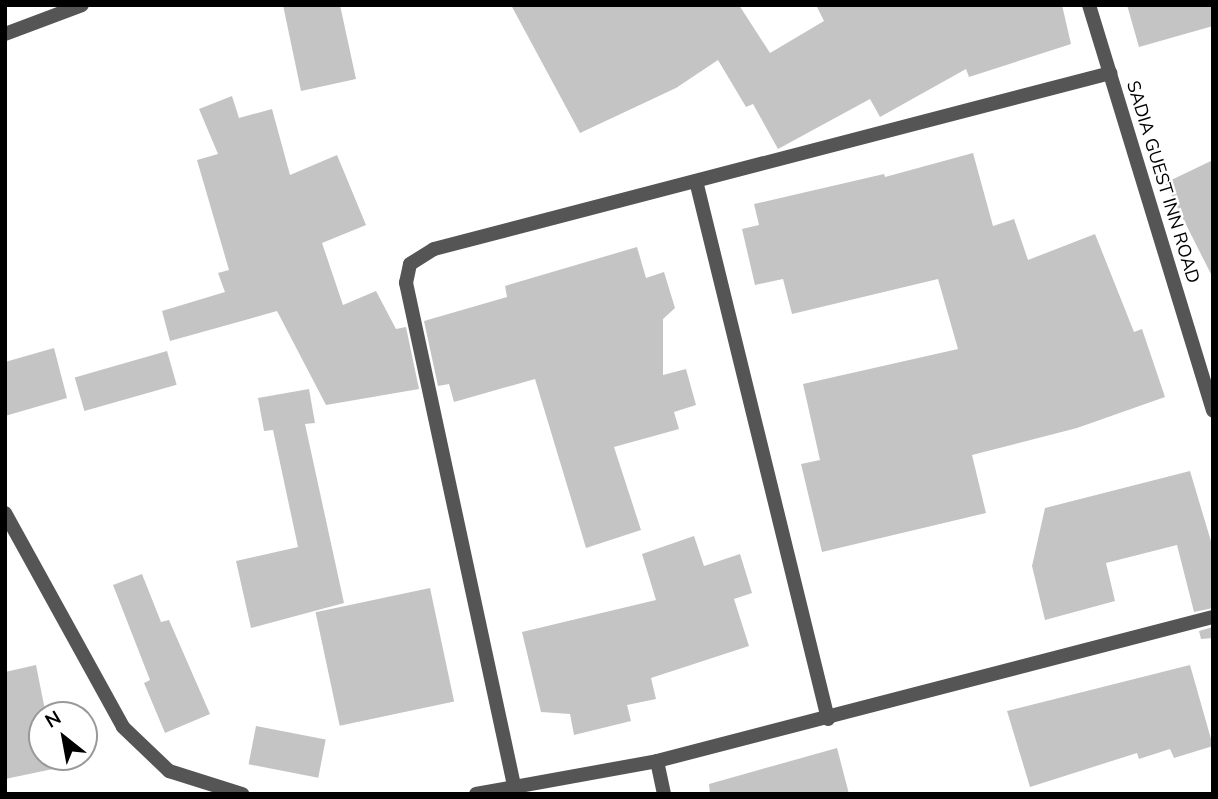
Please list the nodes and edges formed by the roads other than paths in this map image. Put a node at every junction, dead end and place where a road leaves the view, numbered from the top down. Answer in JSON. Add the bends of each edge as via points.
{"nodes":[{"id":1,"x":82,"y":5,"type":"edge"},
{"id":2,"x":1089,"y":5,"type":"edge"},
{"id":3,"x":5,"y":34,"type":"edge"},
{"id":4,"x":1110,"y":73,"type":"junction"},
{"id":5,"x":696,"y":181,"type":"junction"},
{"id":6,"x":1213,"y":410,"type":"edge"},
{"id":7,"x":5,"y":513,"type":"edge"},
{"id":8,"x":1213,"y":617,"type":"edge"},
{"id":9,"x":828,"y":719,"type":"junction"},
{"id":10,"x":657,"y":761,"type":"junction"},
{"id":11,"x":515,"y":790,"type":"junction"},
{"id":12,"x":242,"y":794,"type":"edge"},
{"id":13,"x":476,"y":794,"type":"edge"},
{"id":14,"x":664,"y":794,"type":"edge"}],
"edges":[{"from":1,"to":3,"type":"street"},
{"from":2,"to":4,"type":"street","name":"SADIA GUEST INN ROAD"},
{"from":4,"to":5,"type":"street"},
{"from":4,"to":6,"type":"street","name":"SADIA GUEST INN ROAD"},
{"from":5,"to":9,"type":"street"},
{"from":5,"to":11,"type":"street","via":[[434,248],[411,264],[406,283]]},
{"from":7,"to":12,"type":"street","via":[[124,727],[169,771]]},
{"from":8,"to":9,"type":"street"},
{"from":9,"to":10,"type":"street"},
{"from":10,"to":11,"type":"street"},
{"from":10,"to":14,"type":"street"},
{"from":11,"to":13,"type":"street"}]}
